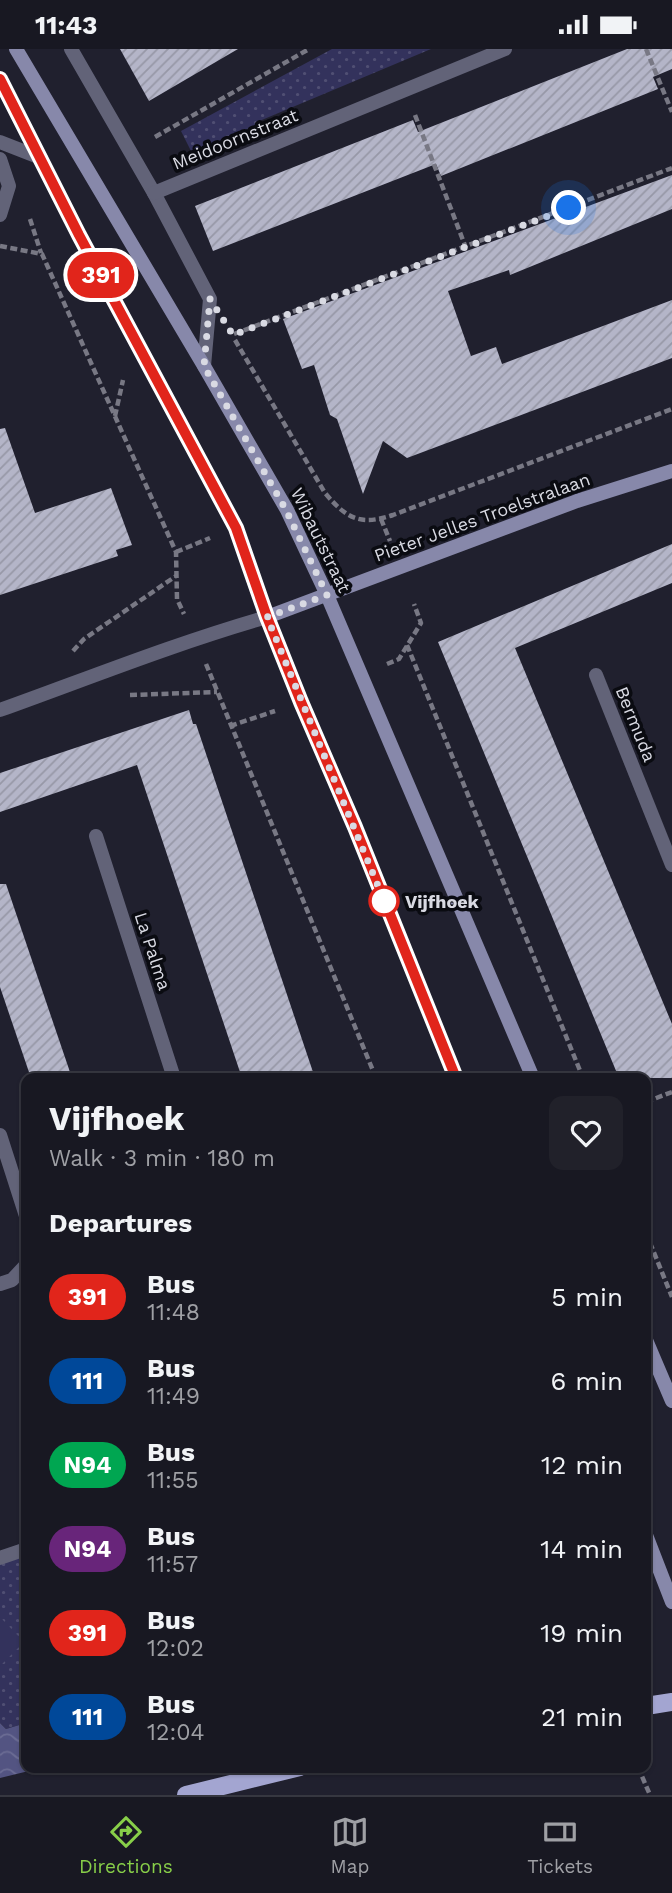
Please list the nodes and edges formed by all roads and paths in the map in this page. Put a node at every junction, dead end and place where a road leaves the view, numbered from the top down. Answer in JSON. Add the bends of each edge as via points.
{"nodes":[{"id":1,"x":16,"y":49,"type":"edge"},
{"id":2,"x":71,"y":49,"type":"edge"},
{"id":3,"x":309,"y":49,"type":"edge"},
{"id":4,"x":505,"y":49,"type":"edge"},
{"id":5,"x":646,"y":49,"type":"edge"},
{"id":6,"x":484,"y":53,"type":"edge"},
{"id":7,"x":0,"y":79,"type":"edge"},
{"id":8,"x":405,"y":90,"type":"junction"},
{"id":9,"x":672,"y":112,"type":"edge"},
{"id":10,"x":0,"y":142,"type":"edge"},
{"id":11,"x":129,"y":151,"type":"junction"},
{"id":12,"x":41,"y":158,"type":"junction"},
{"id":13,"x":0,"y":159,"type":"edge"},
{"id":14,"x":672,"y":168,"type":"edge"},
{"id":15,"x":154,"y":193,"type":"junction"},
{"id":16,"x":0,"y":215,"type":"edge"},
{"id":17,"x":0,"y":246,"type":"edge"},
{"id":18,"x":466,"y":248,"type":"junction"},
{"id":19,"x":210,"y":299,"type":"junction"},
{"id":20,"x":233,"y":335,"type":"junction"},
{"id":21,"x":204,"y":366,"type":"junction"},
{"id":22,"x":672,"y":409,"type":"edge"},
{"id":23,"x":672,"y":471,"type":"edge"},
{"id":24,"x":325,"y":493,"type":"joint"},
{"id":25,"x":382,"y":519,"type":"junction"},
{"id":26,"x":390,"y":542,"type":"dead end"},
{"id":27,"x":177,"y":575,"type":"junction"},
{"id":28,"x":327,"y":595,"type":"junction"},
{"id":29,"x":414,"y":604,"type":"dead end"},
{"id":30,"x":267,"y":617,"type":"junction"},
{"id":31,"x":421,"y":623,"type":"dead end"},
{"id":32,"x":195,"y":638,"type":"junction"},
{"id":33,"x":407,"y":645,"type":"dead end"},
{"id":34,"x":66,"y":659,"type":"dead end"},
{"id":35,"x":596,"y":675,"type":"dead end"},
{"id":36,"x":217,"y":692,"type":"dead end"},
{"id":37,"x":0,"y":710,"type":"edge"},
{"id":38,"x":96,"y":836,"type":"dead end"},
{"id":39,"x":672,"y":865,"type":"edge"},
{"id":40,"x":172,"y":1073,"type":"edge"},
{"id":41,"x":374,"y":1073,"type":"edge"},
{"id":42,"x":454,"y":1073,"type":"edge"},
{"id":43,"x":531,"y":1073,"type":"edge"},
{"id":44,"x":581,"y":1073,"type":"edge"},
{"id":45,"x":672,"y":1092,"type":"edge"},
{"id":46,"x":651,"y":1100,"type":"edge"},
{"id":47,"x":0,"y":1135,"type":"edge"},
{"id":48,"x":21,"y":1200,"type":"edge"},
{"id":49,"x":651,"y":1245,"type":"edge"},
{"id":50,"x":21,"y":1270,"type":"edge"},
{"id":51,"x":0,"y":1284,"type":"edge"},
{"id":52,"x":672,"y":1297,"type":"edge"},
{"id":53,"x":651,"y":1352,"type":"edge"},
{"id":54,"x":672,"y":1401,"type":"edge"},
{"id":55,"x":651,"y":1548,"type":"edge"},
{"id":56,"x":21,"y":1551,"type":"edge"},
{"id":57,"x":0,"y":1558,"type":"edge"},
{"id":58,"x":672,"y":1602,"type":"edge"},
{"id":59,"x":672,"y":1702,"type":"edge"},
{"id":60,"x":651,"y":1705,"type":"edge"},
{"id":61,"x":276,"y":1773,"type":"edge"},
{"id":62,"x":641,"y":1773,"type":"edge"},
{"id":63,"x":186,"y":1795,"type":"edge"},
{"id":64,"x":650,"y":1795,"type":"edge"}],
"edges":[{"from":1,"to":21,"type":"main road","name":"Wibautstraat"},
{"from":2,"to":11,"type":"street"},
{"from":3,"to":11,"type":"path"},
{"from":4,"to":6,"type":"street","name":"Meidoornstraat"},
{"from":5,"to":9,"type":"path"},
{"from":6,"to":8,"type":"street","name":"Meidoornstraat"},
{"from":7,"to":12,"type":"main road"},
{"from":8,"to":15,"type":"street","name":"Meidoornstraat"},
{"from":8,"to":18,"type":"path"},
{"from":10,"to":12,"type":"street"},
{"from":11,"to":15,"type":"street"},
{"from":12,"to":30,"type":"main road","via":[[236,528]]},
{"from":13,"to":16,"type":"street","via":[[9,186]]},
{"from":14,"to":18,"type":"path"},
{"from":15,"to":19,"type":"street"},
{"from":17,"to":27,"type":"path","via":[[41,254],[176,552]]},
{"from":18,"to":20,"type":"path"},
{"from":19,"to":20,"type":"path","name":"Wibautstraat"},
{"from":19,"to":21,"type":"street"},
{"from":20,"to":24,"type":"path","name":"Wibautstraat"},
{"from":21,"to":28,"type":"main road","name":"Wibautstraat","via":[[286,510]]},
{"from":22,"to":25,"type":"path","name":"Pieter Jelles Troelstralaan"},
{"from":23,"to":28,"type":"main road","name":"Pieter Jelles Troelstralaan","via":[[577,501]]},
{"from":24,"to":25,"type":"path","name":"Pieter Jelles Troelstralaan","via":[[352,519]]},
{"from":25,"to":26,"type":"path"},
{"from":27,"to":32,"type":"path","via":[[177,599]]},
{"from":27,"to":34,"type":"path","via":[[84,639]]},
{"from":28,"to":30,"type":"main road","name":"Pieter Jelles Troelstralaan"},
{"from":28,"to":43,"type":"main road","name":"Wibautstraat"},
{"from":29,"to":31,"type":"path"},
{"from":30,"to":32,"type":"street","name":"Pieter Jelles Troelstralaan"},
{"from":30,"to":42,"type":"main road"},
{"from":32,"to":37,"type":"street","name":"Pieter Jelles Troelstralaan"},
{"from":33,"to":44,"type":"path"},
{"from":35,"to":39,"type":"street","name":"Bermuda"},
{"from":36,"to":41,"type":"path"},
{"from":38,"to":40,"type":"street","name":"La Palma"},
{"from":45,"to":46,"type":"path"},
{"from":47,"to":48,"type":"street"},
{"from":49,"to":52,"type":"path"},
{"from":50,"to":51,"type":"street"},
{"from":53,"to":54,"type":"main road"},
{"from":55,"to":58,"type":"main road"},
{"from":56,"to":57,"type":"street"},
{"from":59,"to":60,"type":"main road"},
{"from":61,"to":63,"type":"main road"},
{"from":62,"to":64,"type":"path"}]}
